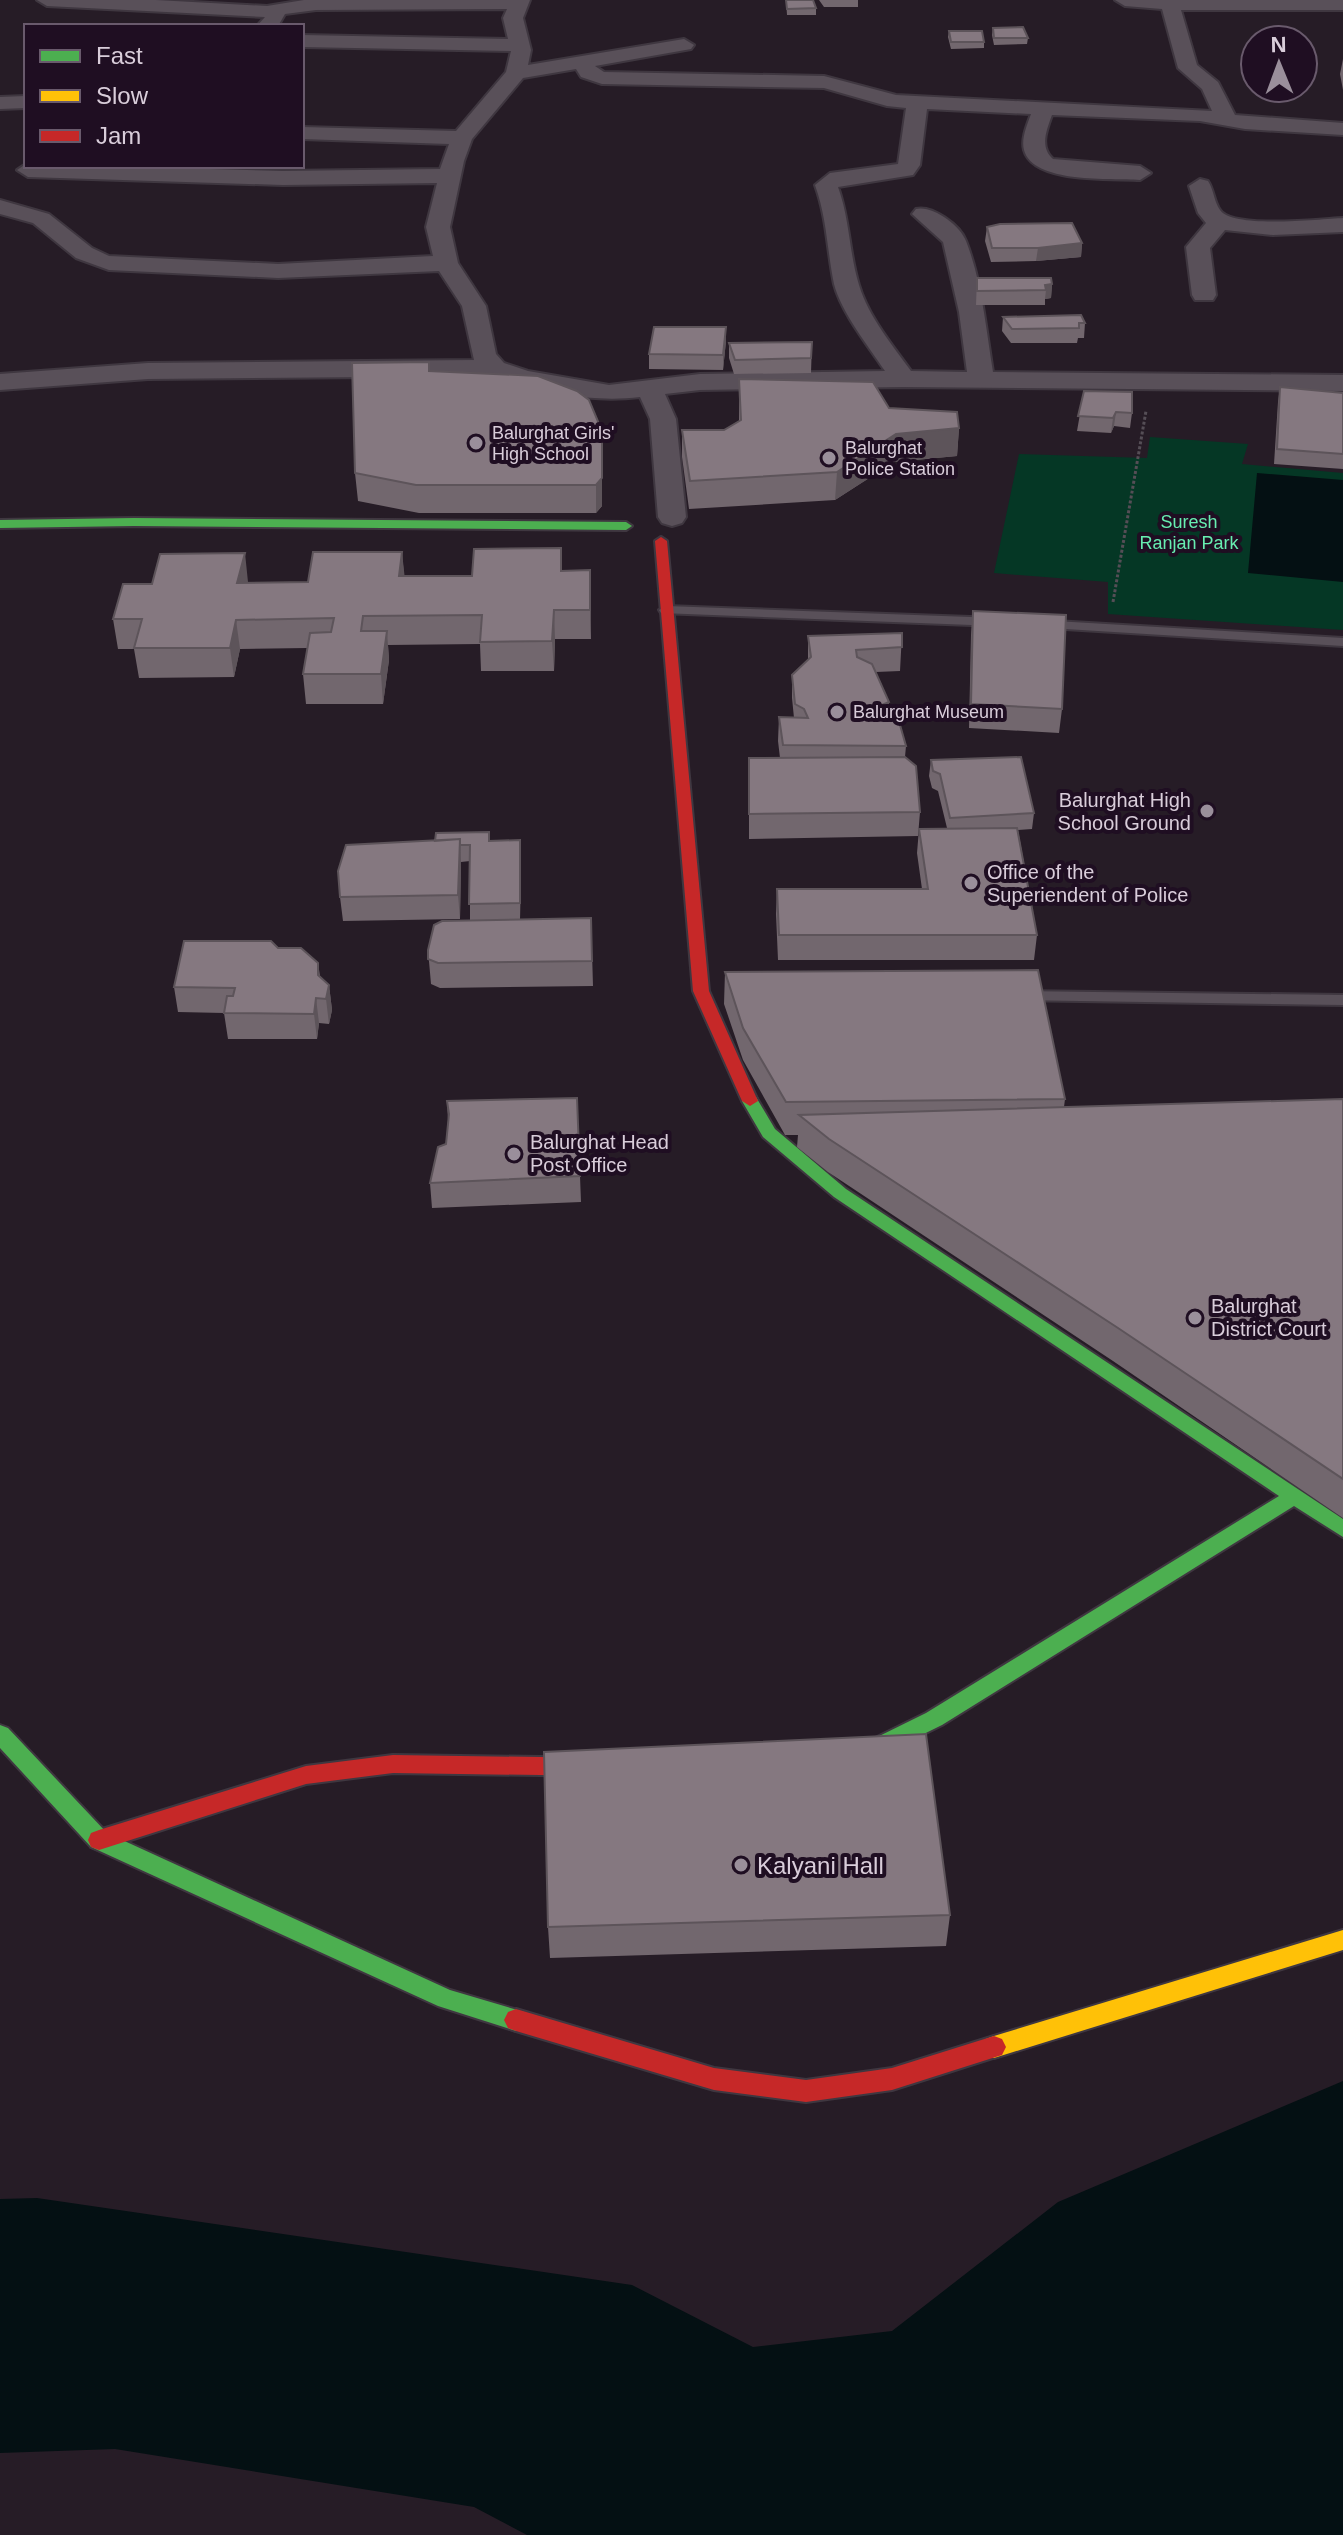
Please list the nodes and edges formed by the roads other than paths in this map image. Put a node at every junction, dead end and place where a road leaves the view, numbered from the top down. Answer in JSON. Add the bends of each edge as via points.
{"nodes":[{"id":1,"x":47,"y":0,"type":"edge"},
{"id":2,"x":1125,"y":0,"type":"edge"},
{"id":3,"x":519,"y":2,"type":"edge"},
{"id":4,"x":1342,"y":3,"type":"edge"},
{"id":5,"x":1170,"y":4,"type":"junction"},
{"id":6,"x":268,"y":18,"type":"edge"},
{"id":7,"x":304,"y":41,"type":"edge"},
{"id":8,"x":519,"y":45,"type":"junction"},
{"id":9,"x":684,"y":45,"type":"dead end"},
{"id":10,"x":584,"y":63,"type":"junction"},
{"id":11,"x":516,"y":73,"type":"junction"},
{"id":12,"x":981,"y":80,"type":"dead end"},
{"id":13,"x":24,"y":102,"type":"edge"},
{"id":14,"x":0,"y":103,"type":"edge"},
{"id":15,"x":917,"y":103,"type":"junction"},
{"id":16,"x":964,"y":104,"type":"junction"},
{"id":17,"x":1044,"y":107,"type":"junction"},
{"id":18,"x":1227,"y":120,"type":"junction"},
{"id":19,"x":1343,"y":129,"type":"edge"},
{"id":20,"x":304,"y":133,"type":"edge"},
{"id":21,"x":462,"y":138,"type":"junction"},
{"id":22,"x":30,"y":168,"type":"edge"},
{"id":23,"x":1140,"y":173,"type":"dead end"},
{"id":24,"x":450,"y":176,"type":"junction"},
{"id":25,"x":1200,"y":186,"type":"dead end"},
{"id":26,"x":0,"y":190,"type":"edge"},
{"id":27,"x":0,"y":207,"type":"edge"},
{"id":28,"x":924,"y":214,"type":"dead end"},
{"id":29,"x":1219,"y":222,"type":"junction"},
{"id":30,"x":1343,"y":225,"type":"edge"},
{"id":31,"x":446,"y":263,"type":"junction"},
{"id":32,"x":1204,"y":295,"type":"dead end"},
{"id":33,"x":495,"y":368,"type":"junction"},
{"id":34,"x":903,"y":379,"type":"junction"},
{"id":35,"x":981,"y":380,"type":"junction"},
{"id":36,"x":0,"y":382,"type":"edge"},
{"id":37,"x":1343,"y":383,"type":"edge"},
{"id":38,"x":640,"y":400,"type":"junction"},
{"id":39,"x":657,"y":523,"type":"junction"},
{"id":40,"x":0,"y":524,"type":"edge"},
{"id":41,"x":666,"y":610,"type":"junction"},
{"id":42,"x":1343,"y":642,"type":"edge"},
{"id":43,"x":998,"y":995,"type":"edge"},
{"id":44,"x":1343,"y":1000,"type":"edge"},
{"id":45,"x":1294,"y":1497,"type":"junction"},
{"id":46,"x":1343,"y":1529,"type":"edge"},
{"id":47,"x":0,"y":1734,"type":"edge"},
{"id":48,"x":828,"y":1763,"type":"edge"},
{"id":49,"x":628,"y":1767,"type":"edge"},
{"id":50,"x":99,"y":1840,"type":"junction"},
{"id":51,"x":1343,"y":1940,"type":"edge"}],
"edges":[{"from":1,"to":6,"type":"street"},
{"from":2,"to":5,"type":"street"},
{"from":3,"to":6,"type":"street","via":[[316,4]]},
{"from":3,"to":8,"type":"street","via":[[513,18]]},
{"from":4,"to":5,"type":"street"},
{"from":5,"to":18,"type":"street","via":[[1188,68],[1211,86]]},
{"from":7,"to":8,"type":"street"},
{"from":8,"to":11,"type":"street"},
{"from":9,"to":10,"type":"street"},
{"from":10,"to":11,"type":"street"},
{"from":10,"to":15,"type":"street","via":[[588,73],[602,78],[838,83],[875,98]]},
{"from":11,"to":21,"type":"street"},
{"from":12,"to":16,"type":"street"},
{"from":13,"to":14,"type":"street"},
{"from":15,"to":16,"type":"street"},
{"from":15,"to":34,"type":"street","via":[[905,170],[838,178],[826,185],[836,212],[847,287]]},
{"from":16,"to":17,"type":"street"},
{"from":17,"to":18,"type":"street"},
{"from":17,"to":23,"type":"street","via":[[1035,148],[1043,165]]},
{"from":18,"to":19,"type":"street"},
{"from":20,"to":21,"type":"street"},
{"from":21,"to":24,"type":"street"},
{"from":22,"to":24,"type":"street","via":[[283,178]]},
{"from":22,"to":26,"type":"street"},
{"from":24,"to":31,"type":"street","via":[[438,227]]},
{"from":25,"to":29,"type":"street","via":[[1211,216]]},
{"from":27,"to":31,"type":"street","via":[[31,214],[51,225],[83,256],[109,263],[264,271]]},
{"from":28,"to":35,"type":"street","via":[[954,239]]},
{"from":29,"to":30,"type":"street"},
{"from":29,"to":32,"type":"street","via":[[1198,247]]},
{"from":31,"to":33,"type":"street","via":[[474,306],[484,356]]},
{"from":33,"to":36,"type":"street","via":[[148,371]]},
{"from":33,"to":38,"type":"street"},
{"from":34,"to":35,"type":"street"},
{"from":34,"to":38,"type":"street","via":[[700,382]]},
{"from":35,"to":37,"type":"street"},
{"from":38,"to":39,"type":"street","via":[[663,419]]},
{"from":39,"to":40,"type":"main road"},
{"from":39,"to":41,"type":"main road"},
{"from":41,"to":42,"type":"lane","via":[[1109,626]]},
{"from":41,"to":45,"type":"main road","via":[[709,992],[741,1085],[769,1133],[840,1193]]},
{"from":43,"to":44,"type":"lane"},
{"from":45,"to":46,"type":"main road"},
{"from":45,"to":48,"type":"main road","via":[[934,1719],[859,1756]]},
{"from":47,"to":50,"type":"main road"},
{"from":49,"to":50,"type":"main road","via":[[393,1764],[306,1775]]},
{"from":50,"to":51,"type":"main road","via":[[446,1999],[714,2079],[806,2091],[892,2079]]}]}
